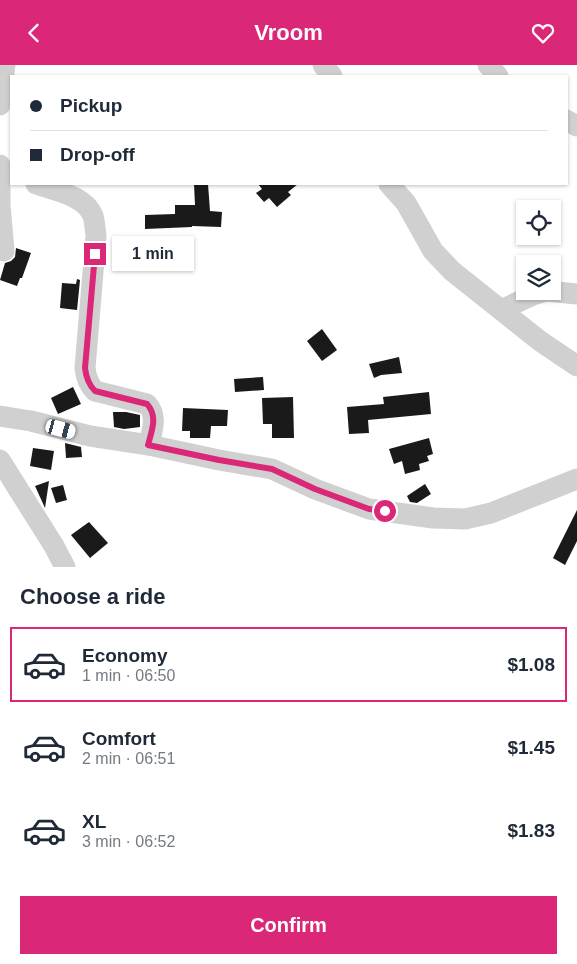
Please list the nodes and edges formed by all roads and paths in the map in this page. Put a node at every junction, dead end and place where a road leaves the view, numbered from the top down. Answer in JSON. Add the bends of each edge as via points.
{"nodes":[{"id":1,"x":5,"y":65,"type":"edge"},
{"id":2,"x":488,"y":65,"type":"edge"},
{"id":3,"x":497,"y":75,"type":"edge"},
{"id":4,"x":0,"y":105,"type":"edge"},
{"id":5,"x":0,"y":165,"type":"edge"},
{"id":6,"x":39,"y":185,"type":"edge"},
{"id":7,"x":390,"y":185,"type":"edge"},
{"id":8,"x":4,"y":251,"type":"dead end"},
{"id":9,"x":577,"y":295,"type":"edge"},
{"id":10,"x":501,"y":310,"type":"junction"},
{"id":11,"x":577,"y":366,"type":"edge"},
{"id":12,"x":0,"y":416,"type":"edge"},
{"id":13,"x":148,"y":445,"type":"junction"},
{"id":14,"x":0,"y":460,"type":"edge"},
{"id":15,"x":577,"y":479,"type":"edge"},
{"id":16,"x":65,"y":567,"type":"edge"}],
"edges":[{"from":1,"to":4,"type":"street"},
{"from":2,"to":3,"type":"street"},
{"from":5,"to":8,"type":"street"},
{"from":6,"to":13,"type":"street","via":[[78,199],[88,206],[93,217],[96,235],[86,376],[95,391],[147,404],[152,409],[154,415]]},
{"from":7,"to":10,"type":"street","via":[[406,203],[432,251]]},
{"from":9,"to":10,"type":"street","via":[[547,291]]},
{"from":10,"to":11,"type":"street"},
{"from":12,"to":13,"type":"street"},
{"from":13,"to":15,"type":"street","via":[[272,469],[369,509],[432,518],[466,519],[491,513]]},
{"from":14,"to":16,"type":"street"}]}
